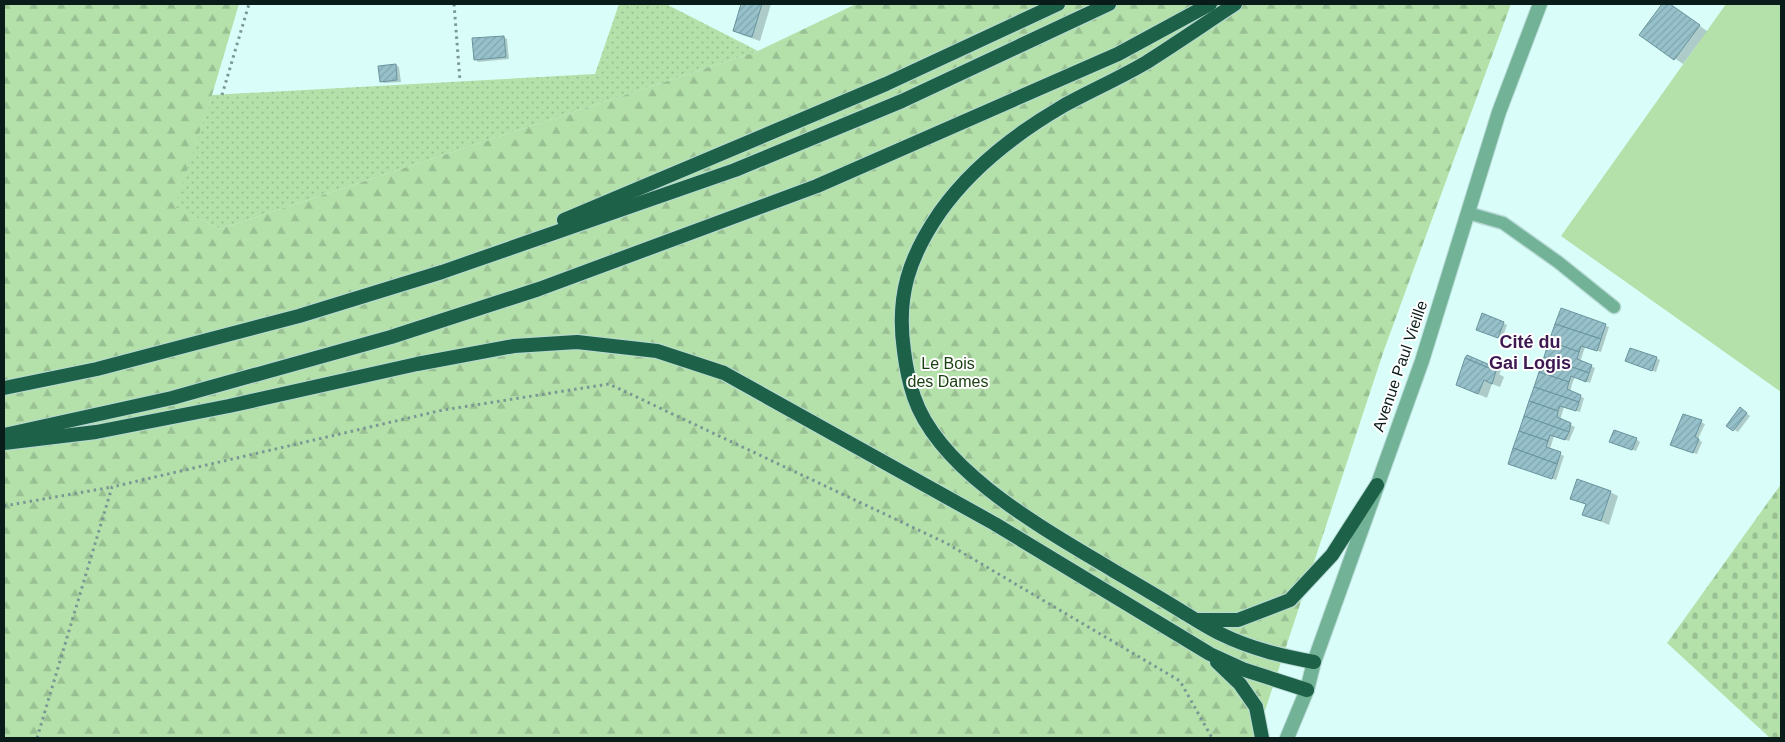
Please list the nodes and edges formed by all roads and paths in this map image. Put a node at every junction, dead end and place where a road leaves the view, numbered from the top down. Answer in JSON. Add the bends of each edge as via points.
{"nodes":[{"id":1,"x":249,"y":4,"type":"edge"},
{"id":2,"x":454,"y":4,"type":"edge"},
{"id":3,"x":1058,"y":4,"type":"edge"},
{"id":4,"x":1109,"y":4,"type":"edge"},
{"id":5,"x":1210,"y":4,"type":"edge"},
{"id":6,"x":1235,"y":4,"type":"edge"},
{"id":7,"x":1540,"y":4,"type":"edge"},
{"id":8,"x":460,"y":81,"type":"dead end"},
{"id":9,"x":222,"y":95,"type":"dead end"},
{"id":10,"x":1468,"y":213,"type":"junction"},
{"id":11,"x":442,"y":272,"type":"junction"},
{"id":12,"x":1614,"y":307,"type":"dead end"},
{"id":13,"x":4,"y":388,"type":"edge"},
{"id":14,"x":4,"y":435,"type":"edge"},
{"id":15,"x":4,"y":443,"type":"edge"},
{"id":16,"x":1377,"y":485,"type":"junction"},
{"id":17,"x":112,"y":487,"type":"junction"},
{"id":18,"x":4,"y":506,"type":"edge"},
{"id":19,"x":1198,"y":620,"type":"junction"},
{"id":20,"x":1210,"y":654,"type":"junction"},
{"id":21,"x":1314,"y":662,"type":"junction"},
{"id":22,"x":1307,"y":690,"type":"junction"},
{"id":23,"x":37,"y":738,"type":"edge"},
{"id":24,"x":1212,"y":738,"type":"edge"},
{"id":25,"x":1262,"y":738,"type":"edge"},
{"id":26,"x":1287,"y":738,"type":"edge"}],
"edges":[{"from":1,"to":9,"type":"path"},
{"from":2,"to":8,"type":"path"},
{"from":3,"to":11,"type":"highway","via":[[886,84]]},
{"from":4,"to":11,"type":"highway","via":[[902,101],[744,166]]},
{"from":5,"to":14,"type":"highway","via":[[1118,54],[817,186],[539,289],[391,337],[172,398]]},
{"from":6,"to":19,"type":"highway","via":[[1146,62],[1016,135],[988,159],[964,182],[925,236],[910,265],[902,299],[901,334],[914,399],[929,428],[951,455],[975,479],[1046,530]]},
{"from":7,"to":10,"type":"street","name":"Avenue Paul Vieille","via":[[1499,112]]},
{"from":10,"to":12,"type":"lane","via":[[1503,223]]},
{"from":10,"to":16,"type":"street","name":"Avenue Paul Vieille","via":[[1422,361]]},
{"from":11,"to":13,"type":"highway","via":[[300,316],[98,369]]},
{"from":15,"to":20,"type":"highway","via":[[96,432],[514,346],[576,342],[657,351],[724,374],[995,524]]},
{"from":16,"to":19,"type":"highway","via":[[1332,556],[1290,600],[1238,620]]},
{"from":16,"to":21,"type":"street","name":"Avenue Paul Vieille"},
{"from":17,"to":18,"type":"path"},
{"from":17,"to":23,"type":"path"},
{"from":17,"to":24,"type":"path","via":[[444,410],[609,384],[955,548],[1180,681]]},
{"from":19,"to":21,"type":"highway","via":[[1222,635],[1273,654]]},
{"from":20,"to":22,"type":"highway","via":[[1245,670]]},
{"from":20,"to":25,"type":"highway","via":[[1240,684],[1256,707]]},
{"from":21,"to":22,"type":"street","name":"Avenue Paul Vieille"},
{"from":22,"to":26,"type":"street","name":"Avenue Paul Vieille"}]}
